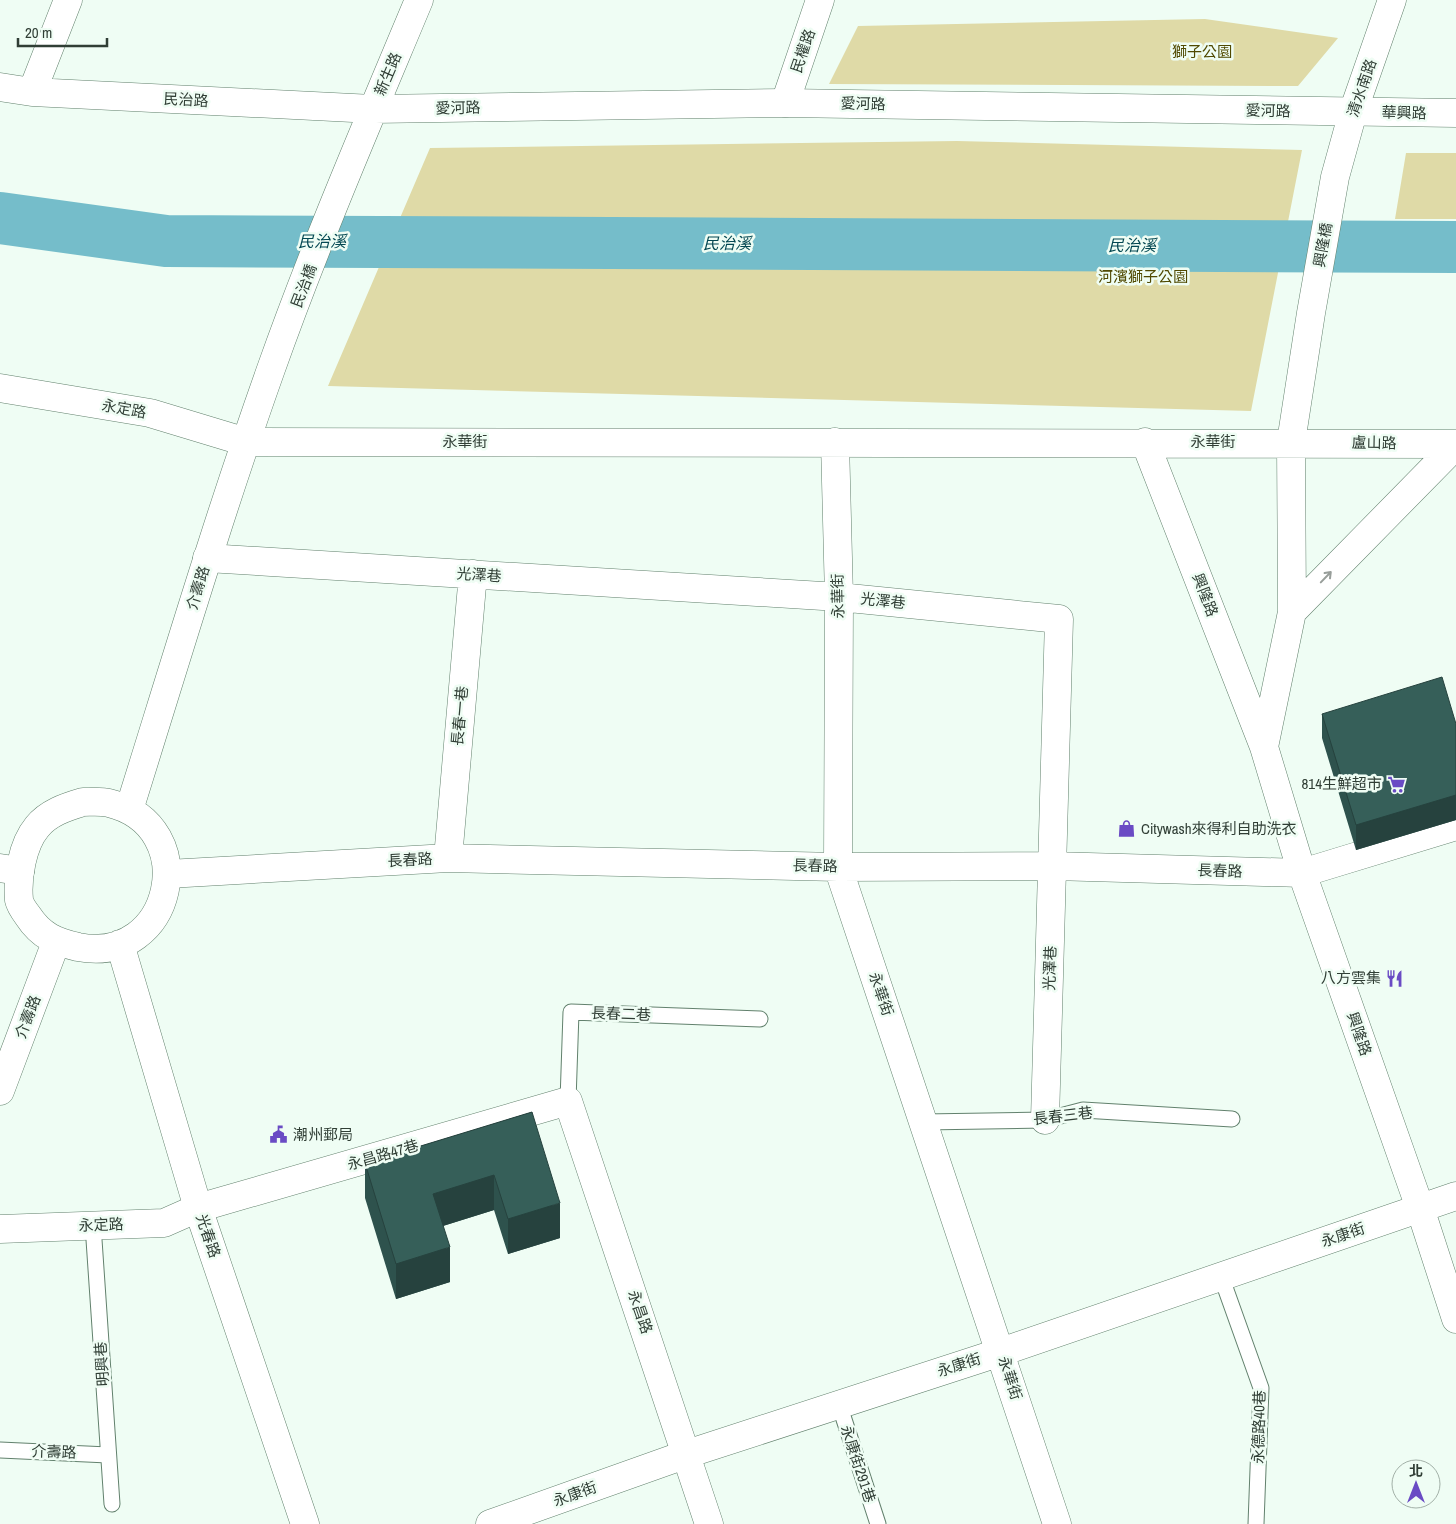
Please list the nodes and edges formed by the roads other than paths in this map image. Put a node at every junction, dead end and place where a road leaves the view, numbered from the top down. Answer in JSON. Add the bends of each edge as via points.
{"nodes":[{"id":1,"x":68,"y":0,"type":"edge"},
{"id":2,"x":419,"y":0,"type":"edge"},
{"id":3,"x":820,"y":0,"type":"edge"},
{"id":4,"x":1392,"y":0,"type":"edge"},
{"id":5,"x":0,"y":87,"type":"edge"},
{"id":6,"x":32,"y":92,"type":"junction"},
{"id":7,"x":785,"y":103,"type":"junction"},
{"id":8,"x":373,"y":109,"type":"junction"},
{"id":9,"x":1353,"y":112,"type":"junction"},
{"id":10,"x":1456,"y":113,"type":"edge"},
{"id":11,"x":357,"y":149,"type":"joint"},
{"id":12,"x":1335,"y":177,"type":"joint"},
{"id":13,"x":1311,"y":314,"type":"joint"},
{"id":14,"x":272,"y":367,"type":"joint"},
{"id":15,"x":0,"y":388,"type":"edge"},
{"id":16,"x":246,"y":442,"type":"junction"},
{"id":17,"x":835,"y":442,"type":"junction"},
{"id":18,"x":1145,"y":442,"type":"junction"},
{"id":19,"x":1292,"y":442,"type":"junction"},
{"id":20,"x":1456,"y":445,"type":"edge"},
{"id":21,"x":207,"y":558,"type":"junction"},
{"id":22,"x":473,"y":574,"type":"junction"},
{"id":23,"x":839,"y":597,"type":"junction"},
{"id":24,"x":1292,"y":612,"type":"junction"},
{"id":25,"x":1264,"y":748,"type":"junction"},
{"id":26,"x":129,"y":810,"type":"junction"},
{"id":27,"x":1456,"y":826,"type":"edge"},
{"id":28,"x":448,"y":858,"type":"junction"},
{"id":29,"x":1053,"y":866,"type":"junction"},
{"id":30,"x":838,"y":867,"type":"junction"},
{"id":31,"x":10,"y":869,"type":"edge"},
{"id":32,"x":1302,"y":873,"type":"junction"},
{"id":33,"x":168,"y":874,"type":"junction"},
{"id":34,"x":56,"y":942,"type":"junction"},
{"id":35,"x":120,"y":944,"type":"junction"},
{"id":36,"x":760,"y":1019,"type":"dead end"},
{"id":37,"x":0,"y":1091,"type":"edge"},
{"id":38,"x":568,"y":1101,"type":"junction"},
{"id":39,"x":1232,"y":1119,"type":"dead end"},
{"id":40,"x":1045,"y":1120,"type":"junction"},
{"id":41,"x":924,"y":1122,"type":"junction"},
{"id":42,"x":1456,"y":1196,"type":"edge"},
{"id":43,"x":198,"y":1208,"type":"junction"},
{"id":44,"x":1420,"y":1208,"type":"junction"},
{"id":45,"x":93,"y":1225,"type":"junction"},
{"id":46,"x":0,"y":1228,"type":"edge"},
{"id":47,"x":1221,"y":1276,"type":"junction"},
{"id":48,"x":1456,"y":1320,"type":"edge"},
{"id":49,"x":1001,"y":1352,"type":"junction"},
{"id":50,"x":839,"y":1404,"type":"junction"},
{"id":51,"x":0,"y":1450,"type":"edge"},
{"id":52,"x":687,"y":1454,"type":"junction"},
{"id":53,"x":108,"y":1455,"type":"junction"},
{"id":54,"x":112,"y":1504,"type":"dead end"},
{"id":55,"x":305,"y":1524,"type":"edge"},
{"id":56,"x":490,"y":1524,"type":"edge"},
{"id":57,"x":709,"y":1524,"type":"edge"},
{"id":58,"x":878,"y":1524,"type":"edge"},
{"id":59,"x":1058,"y":1524,"type":"edge"},
{"id":60,"x":1256,"y":1524,"type":"edge"}],
"edges":[{"from":1,"to":6,"type":"street"},
{"from":2,"to":8,"type":"street","name":"新生路"},
{"from":3,"to":7,"type":"street","name":"民權路"},
{"from":4,"to":9,"type":"street","name":"清水南路"},
{"from":5,"to":6,"type":"street","name":"民治路"},
{"from":6,"to":8,"type":"street","name":"民治路"},
{"from":7,"to":8,"type":"street","name":"愛河路"},
{"from":7,"to":9,"type":"street","name":"愛河路"},
{"from":8,"to":11,"type":"street","name":"新生路"},
{"from":9,"to":10,"type":"street","name":"華興路"},
{"from":9,"to":12,"type":"street","name":"清水南路"},
{"from":11,"to":14,"type":"street","name":"民治橋"},
{"from":12,"to":13,"type":"street","name":"興隆橋"},
{"from":13,"to":19,"type":"street","name":"興隆路"},
{"from":14,"to":16,"type":"street","name":"介壽路"},
{"from":15,"to":16,"type":"street","name":"永定路","via":[[150,413]]},
{"from":16,"to":17,"type":"street","name":"永華街"},
{"from":16,"to":21,"type":"street","name":"介壽路"},
{"from":17,"to":18,"type":"street","name":"永華街"},
{"from":17,"to":23,"type":"street","name":"永華街"},
{"from":18,"to":19,"type":"street","name":"永華街"},
{"from":18,"to":25,"type":"street","name":"興隆路"},
{"from":19,"to":20,"type":"street","name":"盧山路"},
{"from":19,"to":24,"type":"street","name":"興隆路"},
{"from":24,"to":20,"type":"street","one_way":true},
{"from":21,"to":22,"type":"street","name":"光澤巷"},
{"from":21,"to":26,"type":"street","name":"介壽路"},
{"from":22,"to":23,"type":"street","name":"光澤巷"},
{"from":22,"to":28,"type":"street","name":"長春一巷"},
{"from":23,"to":29,"type":"street","name":"光澤巷","via":[[1058,619]]},
{"from":23,"to":30,"type":"street","name":"永華街"},
{"from":24,"to":25,"type":"street","name":"興隆路"},
{"from":25,"to":32,"type":"street","name":"興隆路"},
{"from":26,"to":31,"type":"street","via":[[108,802],[82,802],[61,808],[37,827]]},
{"from":26,"to":33,"type":"street","via":[[150,827],[162,846]]},
{"from":27,"to":32,"type":"street","name":"長春路"},
{"from":28,"to":30,"type":"street","name":"長春路"},
{"from":28,"to":33,"type":"street","name":"長春路"},
{"from":29,"to":30,"type":"street","name":"長春路"},
{"from":29,"to":32,"type":"street","name":"長春路"},
{"from":29,"to":40,"type":"street","name":"光澤巷"},
{"from":30,"to":41,"type":"street","name":"永華街"},
{"from":31,"to":34,"type":"street","via":[[19,902],[34,924]]},
{"from":32,"to":44,"type":"street","name":"興隆路"},
{"from":33,"to":35,"type":"street","via":[[165,896],[156,916],[142,931]]},
{"from":34,"to":35,"type":"street","via":[[88,949]]},
{"from":34,"to":37,"type":"street","name":"介壽路"},
{"from":35,"to":43,"type":"street","name":"光春路"},
{"from":36,"to":38,"type":"lane","name":"長春二巷","via":[[572,1012]]},
{"from":38,"to":43,"type":"street","name":"永昌路47巷"},
{"from":38,"to":52,"type":"street","name":"永昌路"},
{"from":39,"to":40,"type":"lane","name":"長春三巷","via":[[1083,1110]]},
{"from":40,"to":41,"type":"lane","name":"長春三巷"},
{"from":41,"to":49,"type":"street","name":"永華街"},
{"from":42,"to":44,"type":"street","name":"永康街"},
{"from":43,"to":45,"type":"street","name":"永定路","via":[[164,1223]]},
{"from":43,"to":55,"type":"street","name":"光春路"},
{"from":44,"to":47,"type":"street","name":"永康街"},
{"from":44,"to":48,"type":"street","name":"興隆路"},
{"from":45,"to":46,"type":"street","name":"永定路"},
{"from":45,"to":53,"type":"lane","name":"明興巷"},
{"from":47,"to":49,"type":"street","name":"永康街"},
{"from":47,"to":60,"type":"lane","name":"永德路40巷","via":[[1262,1388]]},
{"from":49,"to":50,"type":"street","name":"永康街"},
{"from":49,"to":59,"type":"street","name":"永華街"},
{"from":50,"to":52,"type":"street","name":"永康街"},
{"from":50,"to":58,"type":"lane","name":"永康街291巷"},
{"from":51,"to":53,"type":"lane","name":"介壽路"},
{"from":52,"to":56,"type":"street","name":"永康街"},
{"from":52,"to":57,"type":"street","name":"永昌路"},
{"from":53,"to":54,"type":"lane","name":"明興巷"}]}
